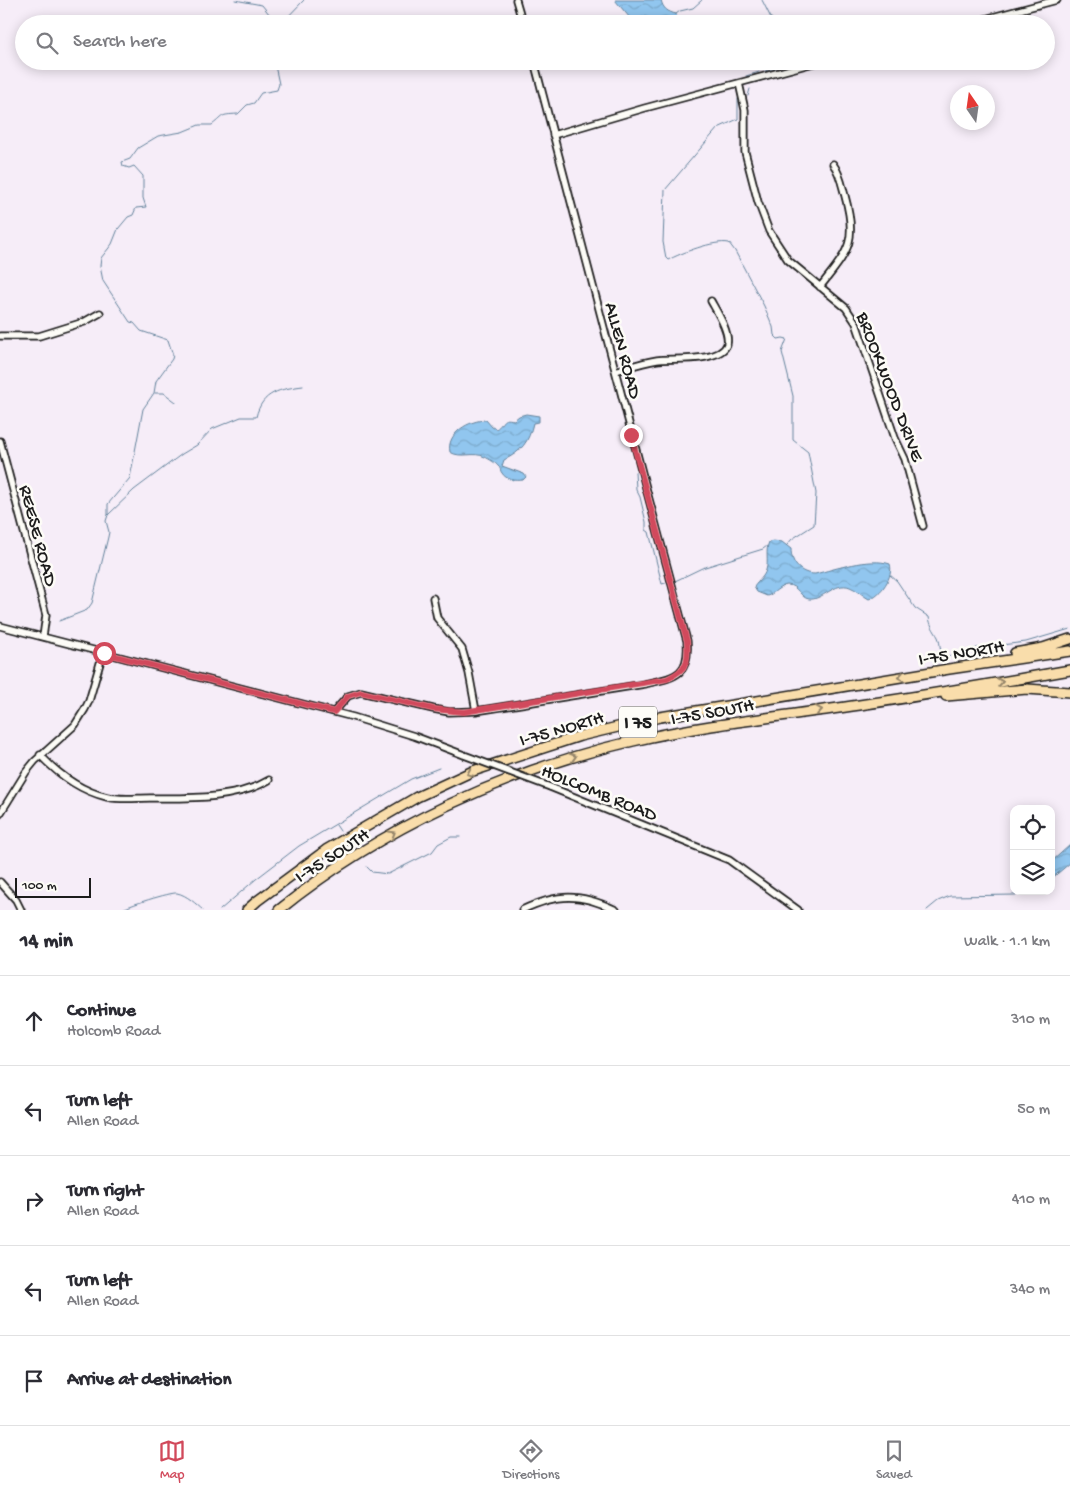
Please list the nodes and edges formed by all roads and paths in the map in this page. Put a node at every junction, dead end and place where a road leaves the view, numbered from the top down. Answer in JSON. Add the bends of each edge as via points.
{"nodes":[{"id":1,"x":516,"y":0,"type":"edge"},
{"id":2,"x":1057,"y":0,"type":"edge"},
{"id":3,"x":1033,"y":3,"type":"edge"},
{"id":4,"x":520,"y":15,"type":"edge"},
{"id":5,"x":995,"y":15,"type":"edge"},
{"id":6,"x":536,"y":70,"type":"edge"},
{"id":7,"x":787,"y":70,"type":"edge"},
{"id":8,"x":739,"y":83,"type":"junction"},
{"id":9,"x":553,"y":135,"type":"junction"},
{"id":10,"x":833,"y":164,"type":"dead end"},
{"id":11,"x":820,"y":287,"type":"junction"},
{"id":12,"x":711,"y":301,"type":"dead end"},
{"id":13,"x":100,"y":313,"type":"dead end"},
{"id":14,"x":0,"y":336,"type":"edge"},
{"id":15,"x":616,"y":371,"type":"junction"},
{"id":16,"x":0,"y":441,"type":"edge"},
{"id":17,"x":923,"y":526,"type":"dead end"},
{"id":18,"x":433,"y":598,"type":"dead end"},
{"id":19,"x":0,"y":626,"type":"edge"},
{"id":20,"x":43,"y":637,"type":"junction"},
{"id":21,"x":1070,"y":639,"type":"edge"},
{"id":22,"x":1070,"y":651,"type":"edge"},
{"id":23,"x":104,"y":653,"type":"junction"},
{"id":24,"x":949,"y":669,"type":"junction"},
{"id":25,"x":1070,"y":670,"type":"edge"},
{"id":26,"x":1070,"y":692,"type":"edge"},
{"id":27,"x":866,"y":704,"type":"junction"},
{"id":28,"x":476,"y":711,"type":"junction"},
{"id":29,"x":334,"y":712,"type":"junction"},
{"id":30,"x":40,"y":755,"type":"junction"},
{"id":31,"x":269,"y":780,"type":"dead end"},
{"id":32,"x":0,"y":814,"type":"edge"},
{"id":33,"x":0,"y":882,"type":"edge"},
{"id":34,"x":21,"y":910,"type":"edge"},
{"id":35,"x":247,"y":910,"type":"edge"},
{"id":36,"x":279,"y":910,"type":"edge"},
{"id":37,"x":522,"y":910,"type":"edge"},
{"id":38,"x":616,"y":910,"type":"edge"},
{"id":39,"x":798,"y":910,"type":"edge"}],
"edges":[{"from":1,"to":4,"type":"street"},
{"from":2,"to":3,"type":"street"},
{"from":3,"to":5,"type":"street"},
{"from":6,"to":9,"type":"street","name":"ALLEN ROAD"},
{"from":7,"to":8,"type":"street"},
{"from":8,"to":9,"type":"street"},
{"from":8,"to":11,"type":"street","name":"BROOKWOOD DRIVE","via":[[745,110],[745,152],[768,232],[796,268]]},
{"from":9,"to":15,"type":"street","name":"ALLEN ROAD"},
{"from":10,"to":11,"type":"street","via":[[840,178],[852,227],[848,248]]},
{"from":11,"to":17,"type":"street","name":"BROOKWOOD DRIVE","via":[[846,308],[856,323],[905,459]]},
{"from":12,"to":15,"type":"street","via":[[726,334],[724,350],[699,358],[658,360]]},
{"from":13,"to":14,"type":"street","via":[[84,322],[39,336]]},
{"from":15,"to":28,"type":"street","name":"ALLEN ROAD","via":[[687,641],[686,665],[667,679]]},
{"from":16,"to":20,"type":"street","name":"REESE ROAD","via":[[46,615]]},
{"from":18,"to":28,"type":"street","via":[[437,618],[462,649]]},
{"from":19,"to":20,"type":"street","name":"HOLCOMB ROAD"},
{"from":20,"to":23,"type":"street","name":"HOLCOMB ROAD"},
{"from":21,"to":24,"type":"highway"},
{"from":22,"to":24,"type":"highway","name":"I-75 NORTH","number":"I 75"},
{"from":23,"to":29,"type":"street","name":"HOLCOMB ROAD"},
{"from":23,"to":30,"type":"street","via":[[85,710],[74,725]]},
{"from":24,"to":35,"type":"highway","name":"I-75 NORTH","number":"I 75","one_way":true,"via":[[660,717],[580,736],[473,771],[417,797],[326,850]]},
{"from":27,"to":25,"type":"highway","name":"I-75 SOUTH","number":"I 75","one_way":true},
{"from":26,"to":27,"type":"highway","via":[[1027,689]]},
{"from":36,"to":27,"type":"highway","name":"I-75 SOUTH","number":"I 75","one_way":true,"via":[[353,857],[411,823],[492,785],[550,764],[636,740]]},
{"from":28,"to":29,"type":"street","name":"ALLEN ROAD","via":[[449,712],[361,692],[348,696]]},
{"from":29,"to":39,"type":"street","name":"HOLCOMB ROAD","bridge":true,"via":[[414,736],[729,860]]},
{"from":30,"to":31,"type":"street","via":[[76,785],[108,797],[203,798],[260,786]]},
{"from":30,"to":32,"type":"street"},
{"from":33,"to":34,"type":"street"},
{"from":37,"to":38,"type":"street","via":[[542,901],[567,896]]}]}
